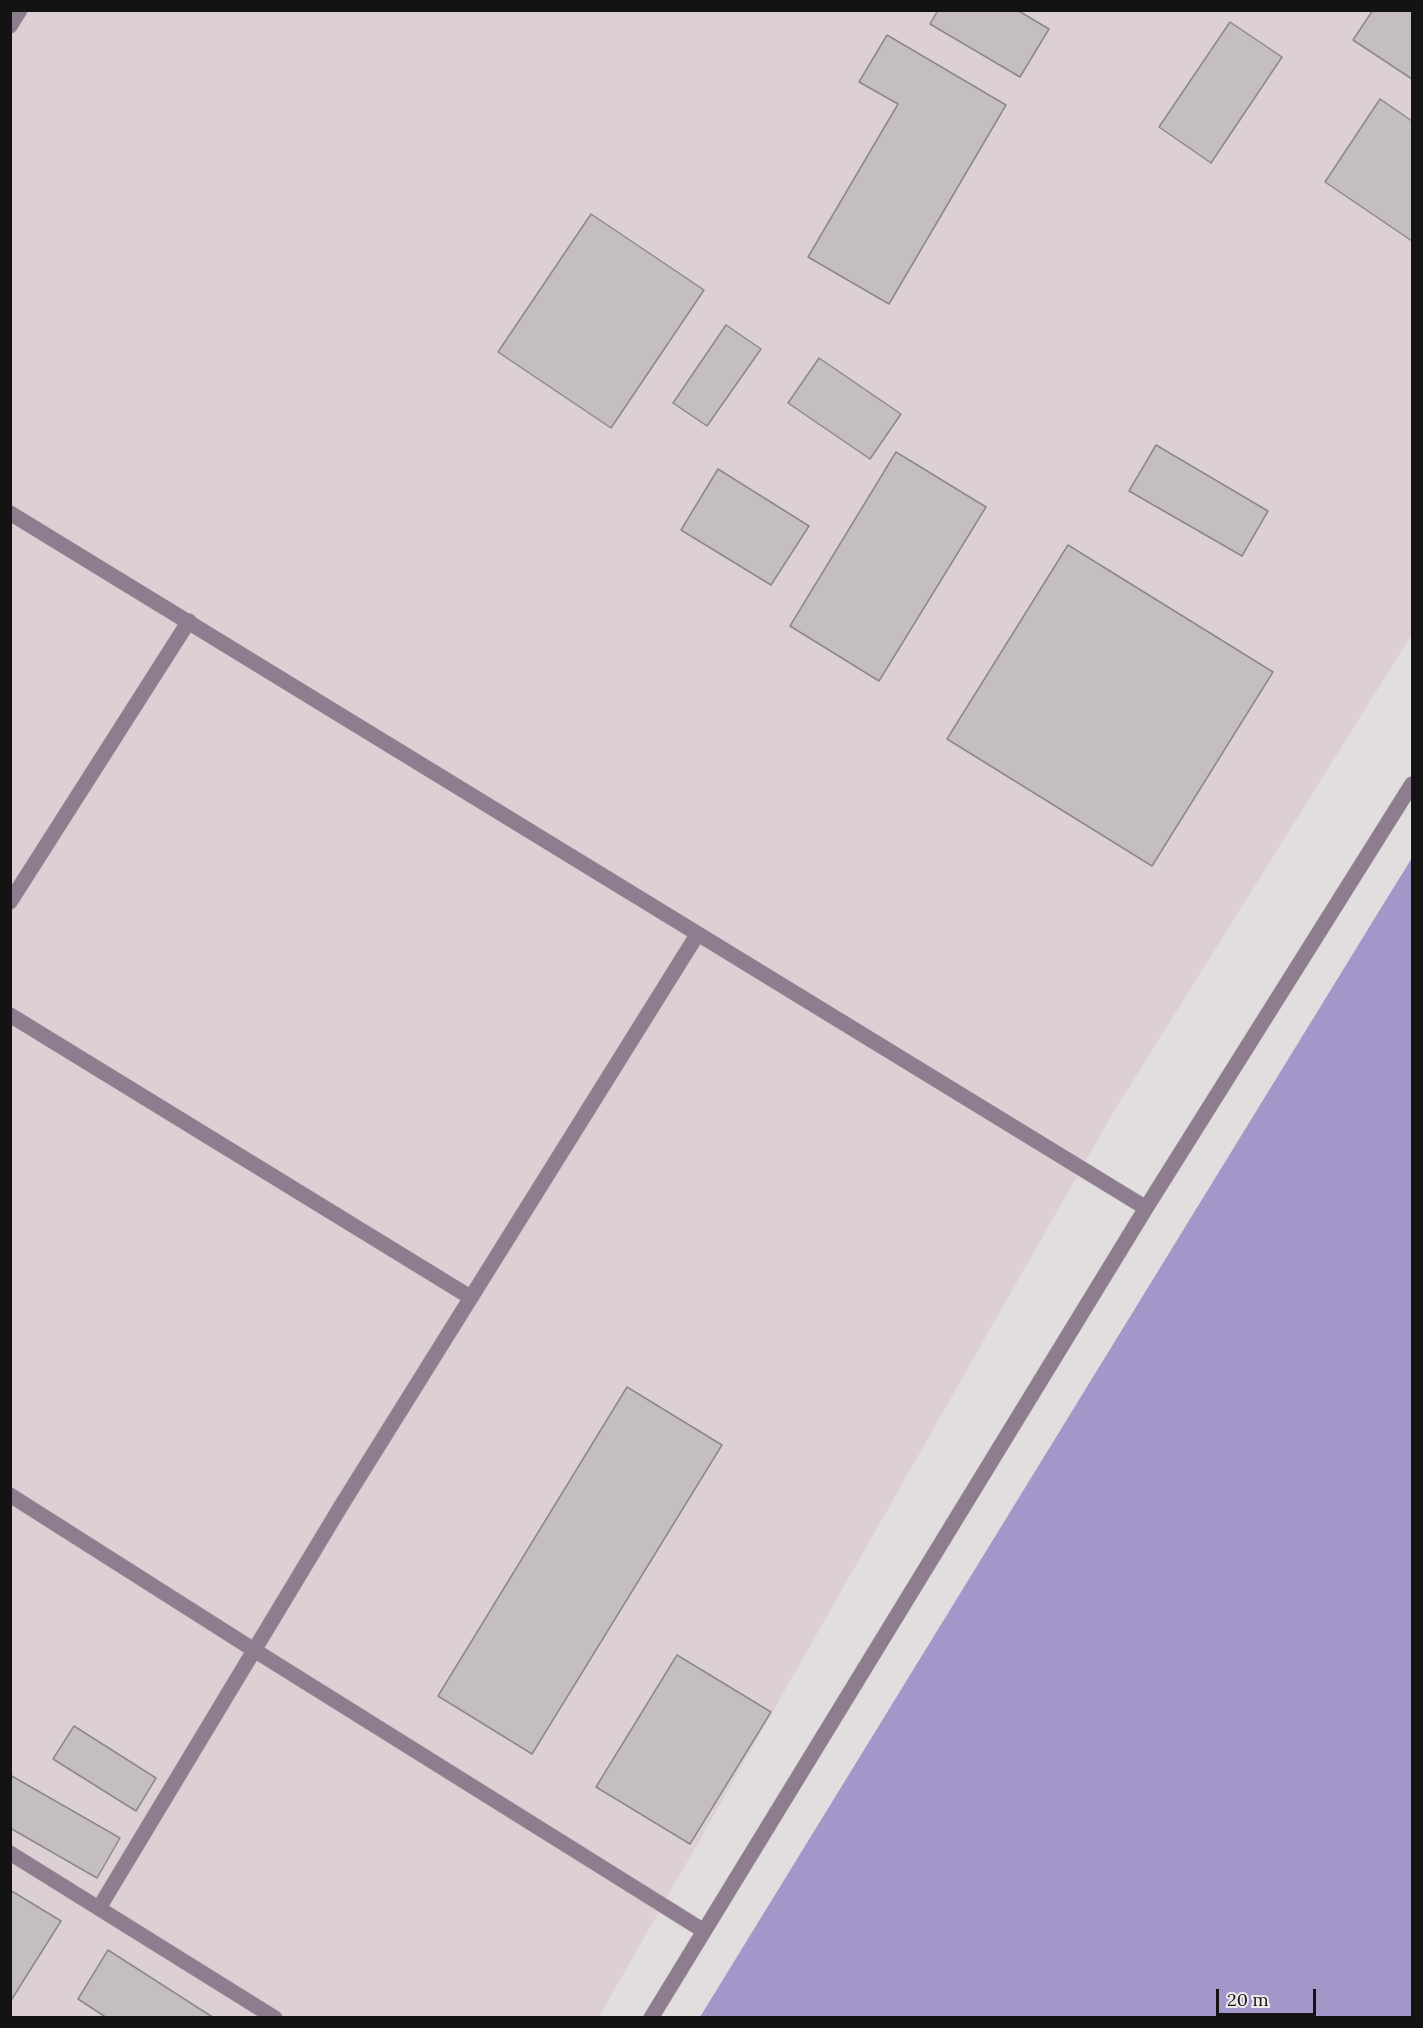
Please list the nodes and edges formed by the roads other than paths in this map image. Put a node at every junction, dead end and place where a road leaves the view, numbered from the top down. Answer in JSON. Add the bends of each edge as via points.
{"nodes":[{"id":1,"x":20,"y":10,"type":"edge"},
{"id":2,"x":10,"y":26,"type":"edge"},
{"id":3,"x":10,"y":513,"type":"edge"},
{"id":4,"x":189,"y":621,"type":"junction"},
{"id":5,"x":1413,"y":784,"type":"edge"},
{"id":6,"x":10,"y":902,"type":"edge"},
{"id":7,"x":697,"y":935,"type":"junction"},
{"id":8,"x":10,"y":1015,"type":"edge"},
{"id":9,"x":1146,"y":1208,"type":"junction"},
{"id":10,"x":470,"y":1297,"type":"junction"},
{"id":11,"x":10,"y":1495,"type":"edge"},
{"id":12,"x":254,"y":1650,"type":"junction"},
{"id":13,"x":10,"y":1852,"type":"edge"},
{"id":14,"x":99,"y":1908,"type":"junction"},
{"id":15,"x":704,"y":1931,"type":"junction"},
{"id":16,"x":275,"y":2018,"type":"edge"},
{"id":17,"x":651,"y":2018,"type":"edge"}],
"edges":[{"from":1,"to":2,"type":"lane"},
{"from":3,"to":4,"type":"lane"},
{"from":4,"to":6,"type":"lane"},
{"from":4,"to":7,"type":"lane"},
{"from":5,"to":9,"type":"lane"},
{"from":7,"to":9,"type":"lane"},
{"from":7,"to":10,"type":"lane"},
{"from":8,"to":10,"type":"lane"},
{"from":9,"to":15,"type":"lane"},
{"from":10,"to":12,"type":"lane"},
{"from":11,"to":12,"type":"lane"},
{"from":12,"to":14,"type":"lane"},
{"from":12,"to":15,"type":"lane"},
{"from":13,"to":14,"type":"lane"},
{"from":14,"to":16,"type":"lane"},
{"from":15,"to":17,"type":"lane"}]}
